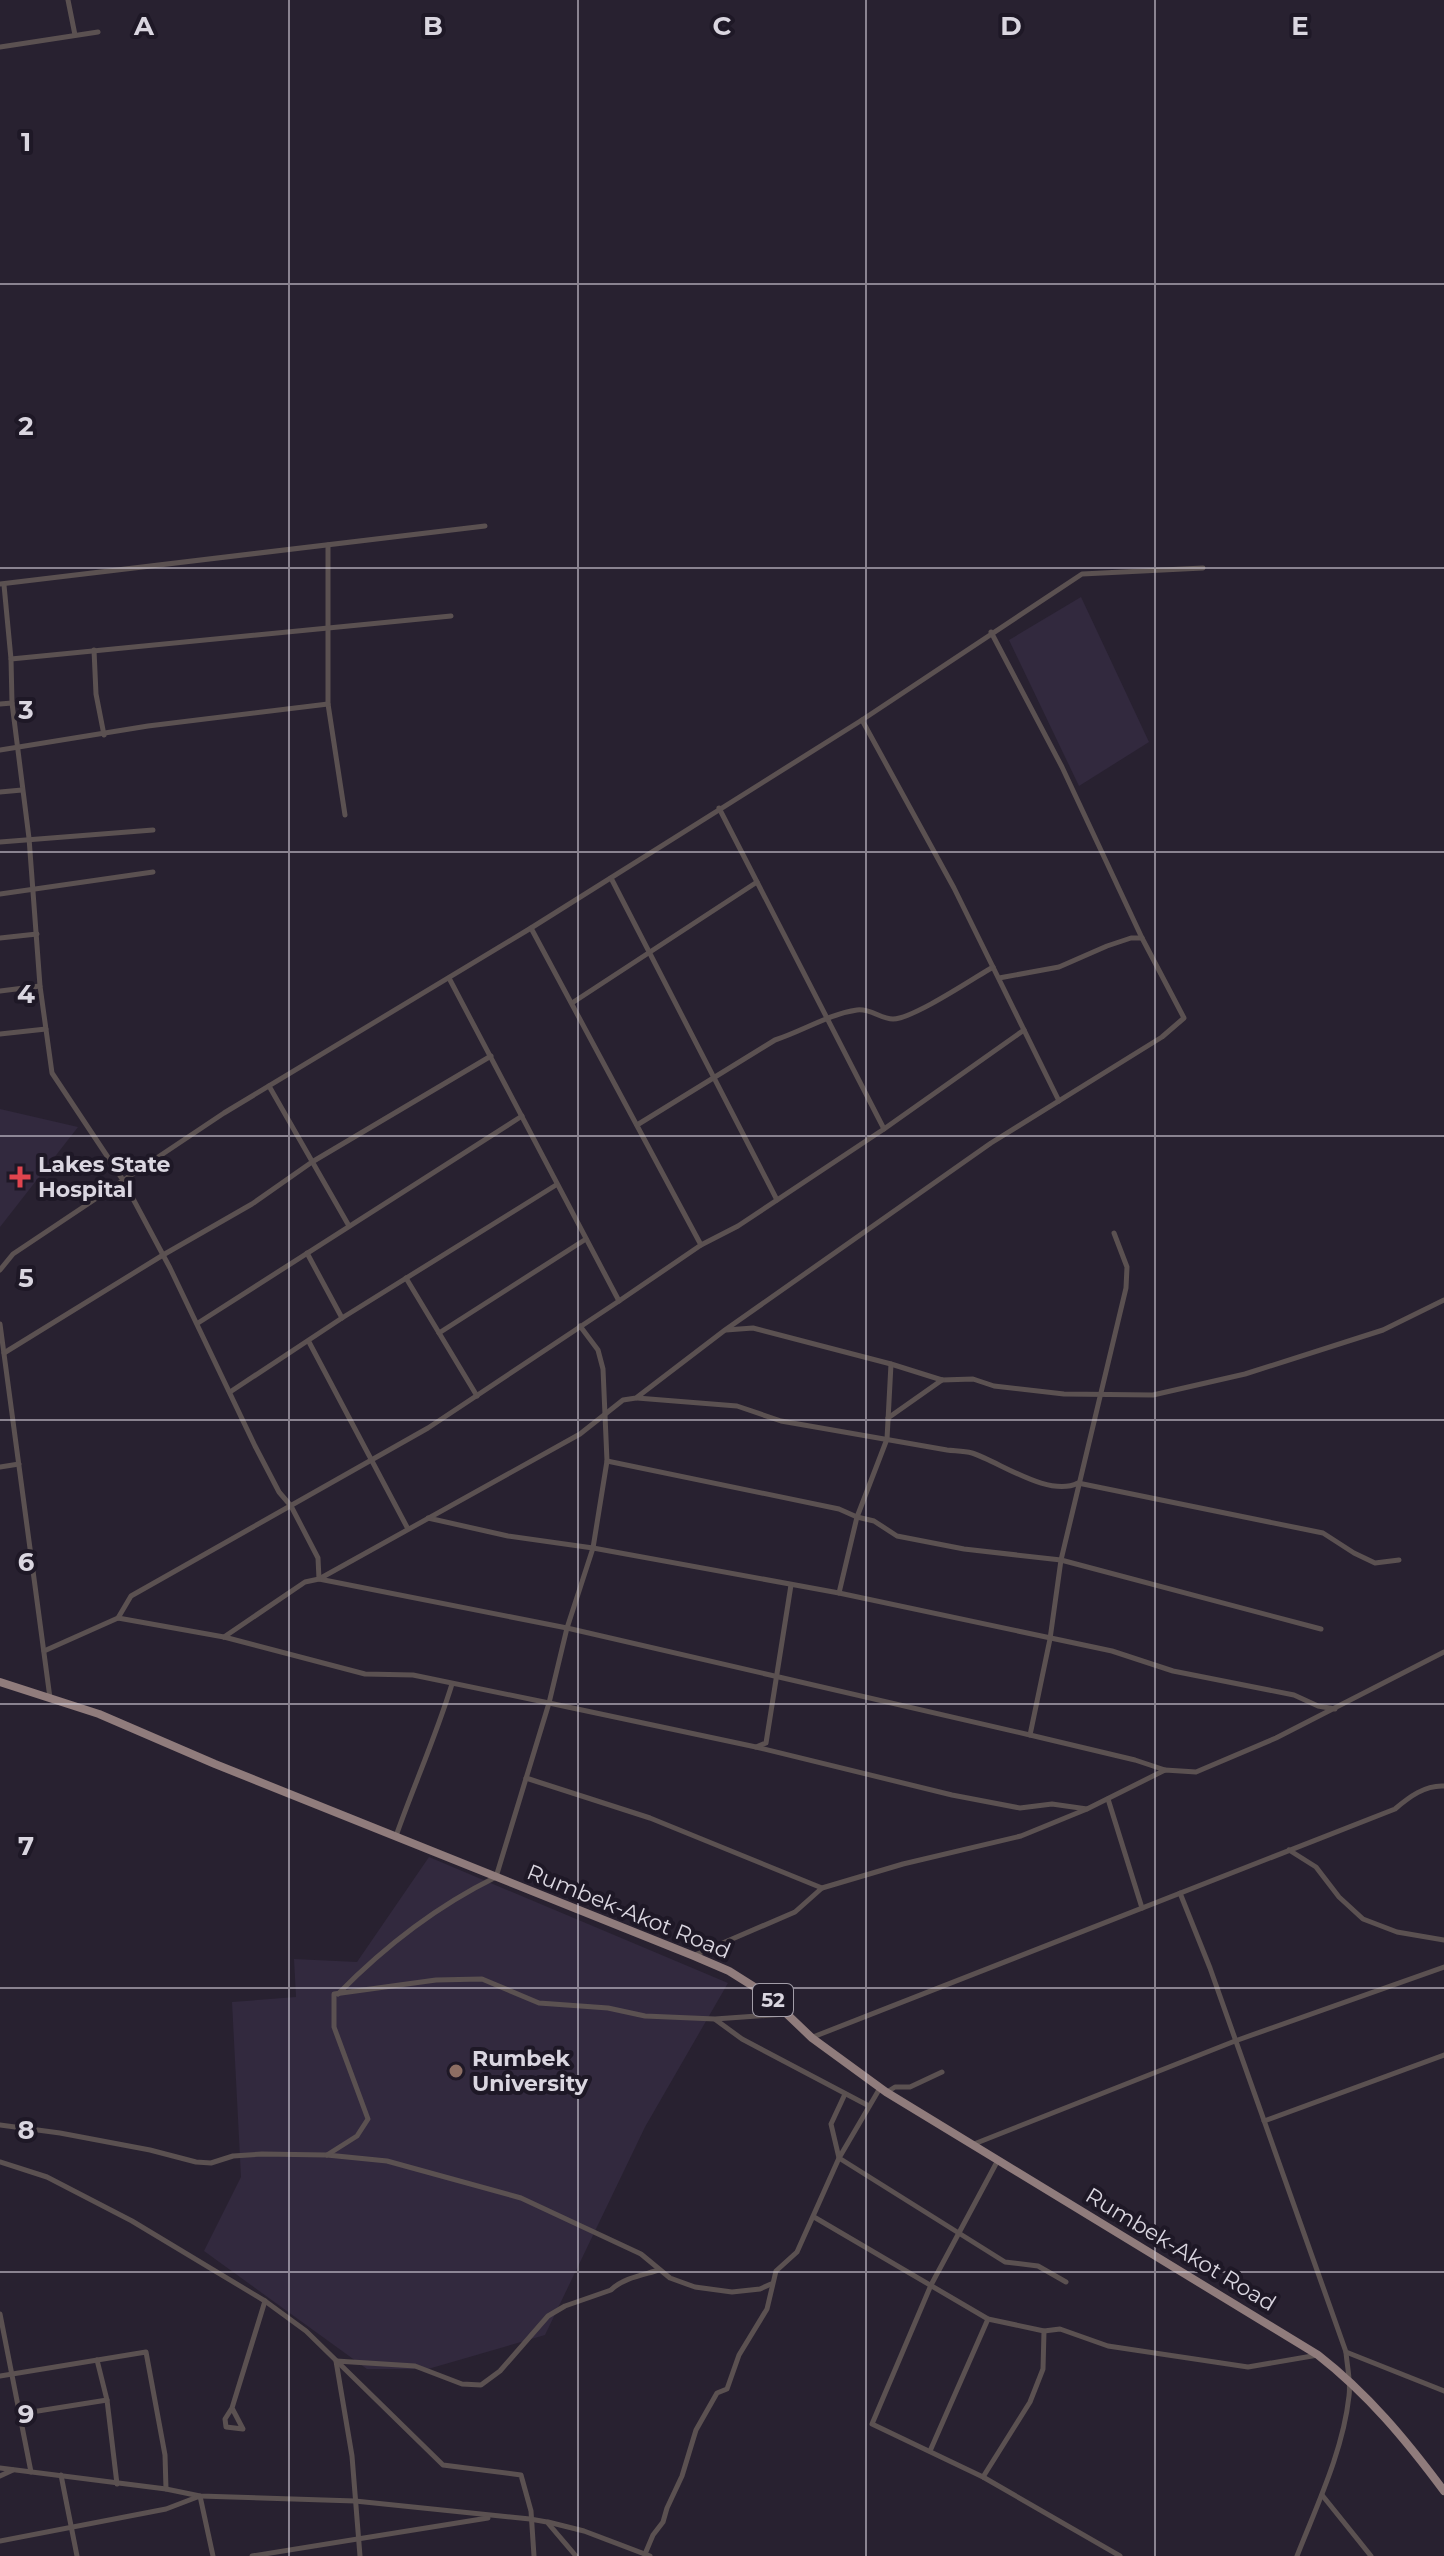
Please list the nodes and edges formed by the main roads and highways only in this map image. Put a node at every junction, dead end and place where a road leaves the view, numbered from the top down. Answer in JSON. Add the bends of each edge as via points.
{"nodes":[{"id":1,"x":0,"y":1682,"type":"edge"},
{"id":2,"x":1444,"y":2491,"type":"edge"}],
"edges":[{"from":1,"to":2,"type":"main road","name":"Rumbek-Akot Road","number":"52","via":[[99,1714],[747,1981],[883,2090],[1318,2355],[1396,2428]]}]}
